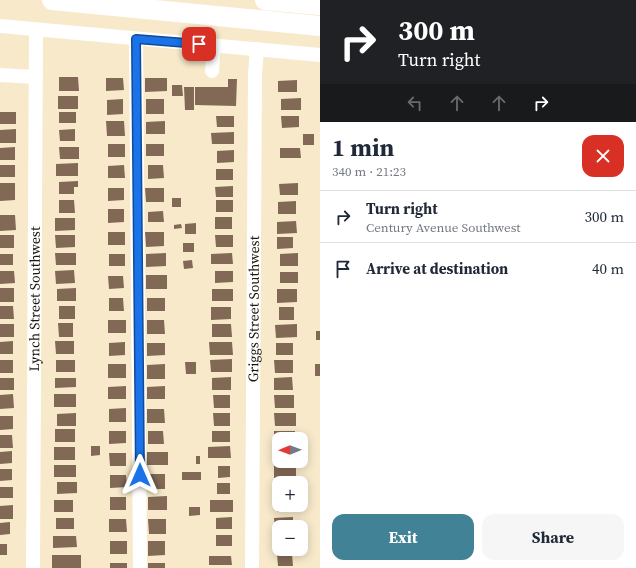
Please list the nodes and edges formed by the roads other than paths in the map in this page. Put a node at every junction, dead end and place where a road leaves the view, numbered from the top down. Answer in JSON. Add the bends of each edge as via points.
{"nodes":[{"id":1,"x":52,"y":0,"type":"edge"},
{"id":2,"x":265,"y":0,"type":"edge"},
{"id":3,"x":320,"y":5,"type":"edge"},
{"id":4,"x":0,"y":26,"type":"edge"},
{"id":5,"x":320,"y":26,"type":"edge"},
{"id":6,"x":36,"y":30,"type":"junction"},
{"id":7,"x":136,"y":39,"type":"junction"},
{"id":8,"x":214,"y":46,"type":"junction"},
{"id":9,"x":257,"y":49,"type":"junction"},
{"id":10,"x":320,"y":55,"type":"edge"},
{"id":11,"x":212,"y":71,"type":"dead end"},
{"id":12,"x":0,"y":75,"type":"edge"},
{"id":13,"x":36,"y":76,"type":"junction"},
{"id":14,"x":33,"y":568,"type":"edge"},
{"id":15,"x":140,"y":568,"type":"edge"},
{"id":16,"x":252,"y":568,"type":"edge"}],
"edges":[{"from":1,"to":5,"type":"highway"},
{"from":2,"to":3,"type":"highway"},
{"from":4,"to":6,"type":"street"},
{"from":6,"to":7,"type":"street"},
{"from":6,"to":13,"type":"street","name":"Lynch Street Southwest"},
{"from":7,"to":8,"type":"street"},
{"from":7,"to":15,"type":"street"},
{"from":8,"to":9,"type":"street"},
{"from":8,"to":11,"type":"street"},
{"from":9,"to":10,"type":"street"},
{"from":9,"to":16,"type":"street","name":"Griggs Street Southwest"},
{"from":12,"to":13,"type":"street"},
{"from":13,"to":14,"type":"street","name":"Lynch Street Southwest"}]}
